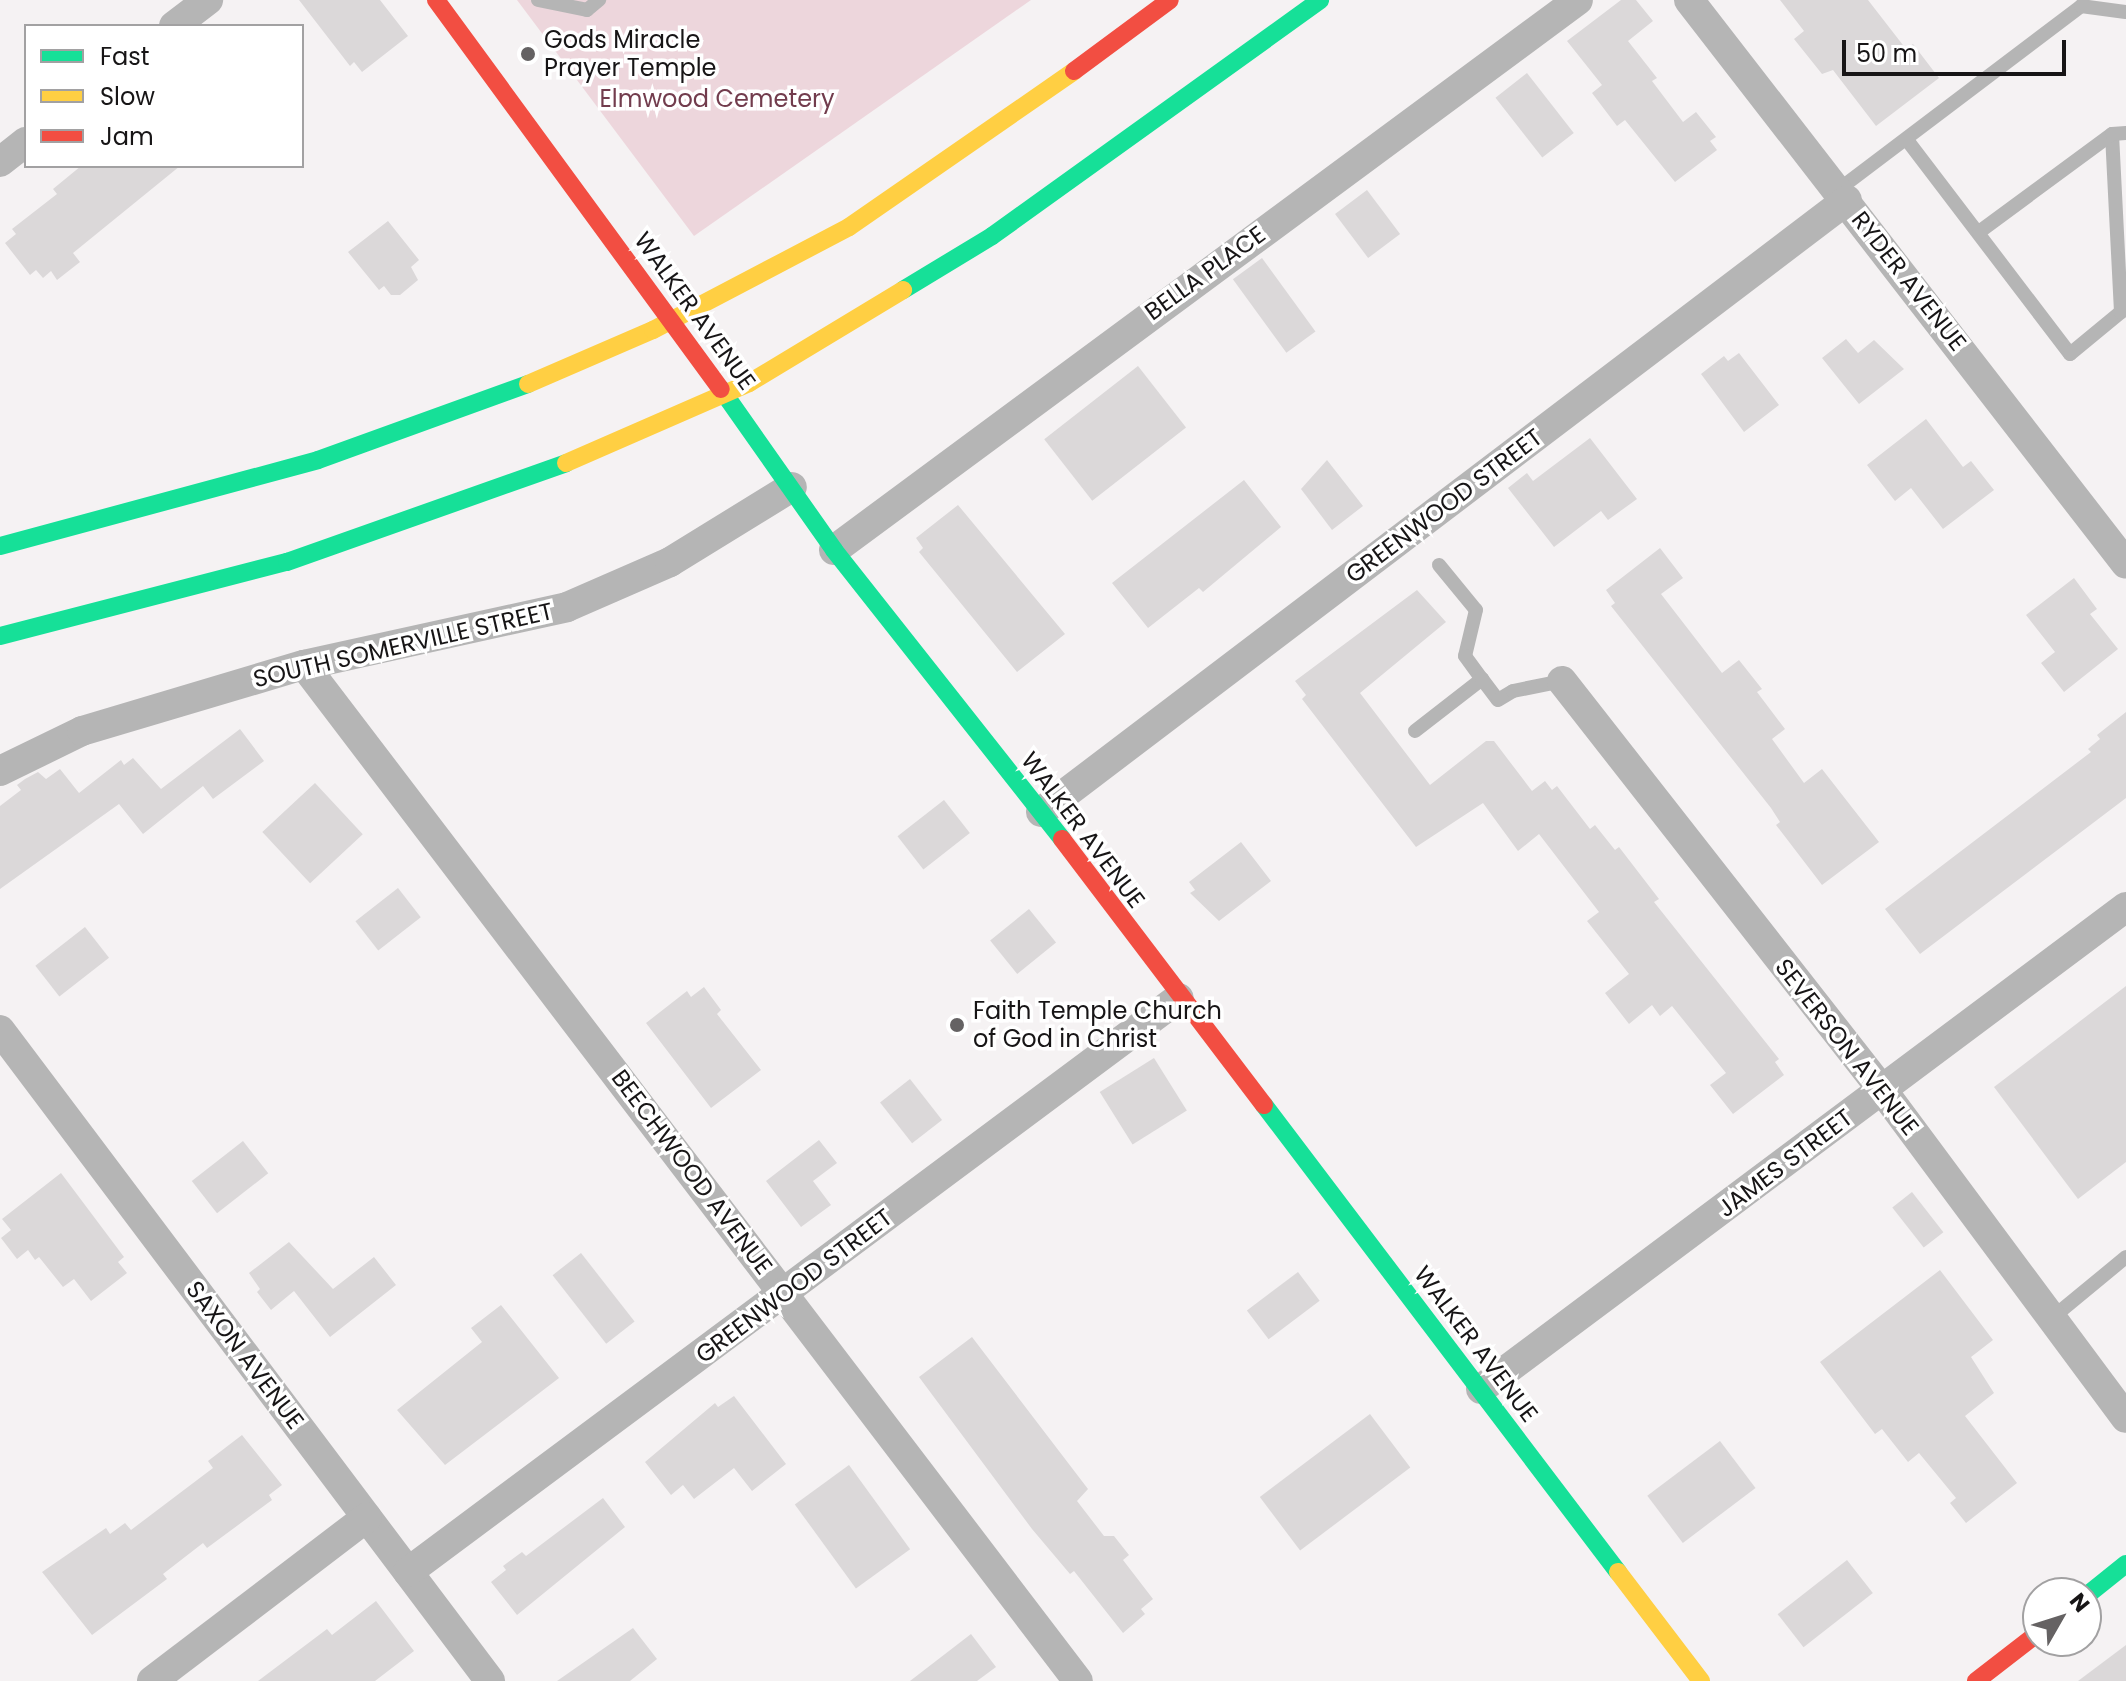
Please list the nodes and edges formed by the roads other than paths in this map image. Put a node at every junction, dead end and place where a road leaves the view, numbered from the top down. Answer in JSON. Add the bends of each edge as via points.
{"nodes":[{"id":1,"x":208,"y":0,"type":"edge"},
{"id":2,"x":436,"y":0,"type":"edge"},
{"id":3,"x":538,"y":0,"type":"edge"},
{"id":4,"x":599,"y":0,"type":"edge"},
{"id":5,"x":1170,"y":0,"type":"edge"},
{"id":6,"x":1320,"y":0,"type":"edge"},
{"id":7,"x":1578,"y":0,"type":"edge"},
{"id":8,"x":1689,"y":0,"type":"edge"},
{"id":9,"x":2079,"y":3,"type":"edge"},
{"id":10,"x":2126,"y":12,"type":"edge"},
{"id":11,"x":177,"y":24,"type":"edge"},
{"id":12,"x":2119,"y":134,"type":"edge"},
{"id":13,"x":1907,"y":140,"type":"junction"},
{"id":14,"x":24,"y":144,"type":"edge"},
{"id":15,"x":0,"y":162,"type":"edge"},
{"id":16,"x":1842,"y":195,"type":"junction"},
{"id":17,"x":1979,"y":232,"type":"junction"},
{"id":18,"x":792,"y":487,"type":"junction"},
{"id":19,"x":0,"y":546,"type":"edge"},
{"id":20,"x":834,"y":550,"type":"junction"},
{"id":21,"x":2126,"y":564,"type":"edge"},
{"id":22,"x":1439,"y":565,"type":"dead end"},
{"id":23,"x":0,"y":636,"type":"edge"},
{"id":24,"x":304,"y":665,"type":"junction"},
{"id":25,"x":1482,"y":679,"type":"junction"},
{"id":26,"x":1562,"y":681,"type":"joint"},
{"id":27,"x":1415,"y":731,"type":"dead end"},
{"id":28,"x":0,"y":771,"type":"edge"},
{"id":29,"x":1041,"y":812,"type":"junction"},
{"id":30,"x":2126,"y":907,"type":"edge"},
{"id":31,"x":1179,"y":998,"type":"junction"},
{"id":32,"x":0,"y":1030,"type":"edge"},
{"id":33,"x":1883,"y":1091,"type":"junction"},
{"id":34,"x":2126,"y":1257,"type":"edge"},
{"id":35,"x":785,"y":1294,"type":"junction"},
{"id":36,"x":2052,"y":1318,"type":"junction"},
{"id":37,"x":1481,"y":1389,"type":"junction"},
{"id":38,"x":2126,"y":1418,"type":"edge"},
{"id":39,"x":367,"y":1517,"type":"junction"},
{"id":40,"x":2126,"y":1564,"type":"edge"},
{"id":41,"x":408,"y":1572,"type":"junction"},
{"id":42,"x":2102,"y":1583,"type":"edge"},
{"id":43,"x":2022,"y":1645,"type":"edge"},
{"id":44,"x":152,"y":1681,"type":"edge"},
{"id":45,"x":490,"y":1681,"type":"edge"},
{"id":46,"x":1078,"y":1681,"type":"edge"},
{"id":47,"x":1701,"y":1681,"type":"edge"},
{"id":48,"x":1976,"y":1681,"type":"edge"}],
"edges":[{"from":1,"to":11,"type":"street"},
{"from":2,"to":18,"type":"main road","name":"WALKER AVENUE"},
{"from":3,"to":4,"type":"lane","via":[[587,10]]},
{"from":5,"to":19,"type":"main road","via":[[934,170],[764,274],[585,361],[318,460]]},
{"from":6,"to":23,"type":"main road","via":[[992,236],[820,344],[637,436],[508,487],[287,562]]},
{"from":7,"to":20,"type":"street","name":"BELLA PLACE"},
{"from":8,"to":16,"type":"street","name":"RYDER AVENUE"},
{"from":9,"to":10,"type":"lane"},
{"from":9,"to":13,"type":"lane"},
{"from":12,"to":17,"type":"lane"},
{"from":12,"to":17,"type":"lane","via":[[2121,312],[2070,354]]},
{"from":13,"to":16,"type":"lane"},
{"from":13,"to":17,"type":"lane"},
{"from":14,"to":15,"type":"street"},
{"from":16,"to":21,"type":"street","name":"RYDER AVENUE"},
{"from":16,"to":29,"type":"street","name":"GREENWOOD STREET"},
{"from":18,"to":20,"type":"main road","name":"WALKER AVENUE"},
{"from":18,"to":24,"type":"street","name":"SOUTH SOMERVILLE STREET","via":[[670,562],[567,607]]},
{"from":20,"to":29,"type":"main road","name":"WALKER AVENUE"},
{"from":22,"to":25,"type":"lane","via":[[1476,610],[1465,656]]},
{"from":24,"to":28,"type":"street","name":"SOUTH SOMERVILLE STREET","via":[[82,731]]},
{"from":24,"to":35,"type":"street","name":"BEECHWOOD AVENUE"},
{"from":25,"to":26,"type":"lane","via":[[1498,700],[1513,691]]},
{"from":25,"to":27,"type":"lane"},
{"from":26,"to":33,"type":"street","name":"SEVERSON AVENUE"},
{"from":29,"to":31,"type":"main road","name":"WALKER AVENUE"},
{"from":30,"to":33,"type":"street","name":"JAMES STREET"},
{"from":31,"to":35,"type":"street","name":"GREENWOOD STREET"},
{"from":31,"to":37,"type":"main road","name":"WALKER AVENUE"},
{"from":32,"to":39,"type":"street","name":"SAXON AVENUE"},
{"from":33,"to":36,"type":"street","name":"SEVERSON AVENUE"},
{"from":33,"to":37,"type":"street","name":"JAMES STREET"},
{"from":34,"to":36,"type":"lane"},
{"from":35,"to":41,"type":"street","name":"GREENWOOD STREET"},
{"from":35,"to":46,"type":"street","name":"BEECHWOOD AVENUE"},
{"from":36,"to":38,"type":"street","name":"SEVERSON AVENUE"},
{"from":37,"to":47,"type":"main road","name":"WALKER AVENUE"},
{"from":39,"to":41,"type":"street","name":"SAXON AVENUE"},
{"from":39,"to":44,"type":"street"},
{"from":40,"to":42,"type":"main road"},
{"from":41,"to":45,"type":"street","name":"SAXON AVENUE"},
{"from":43,"to":48,"type":"main road"}]}
